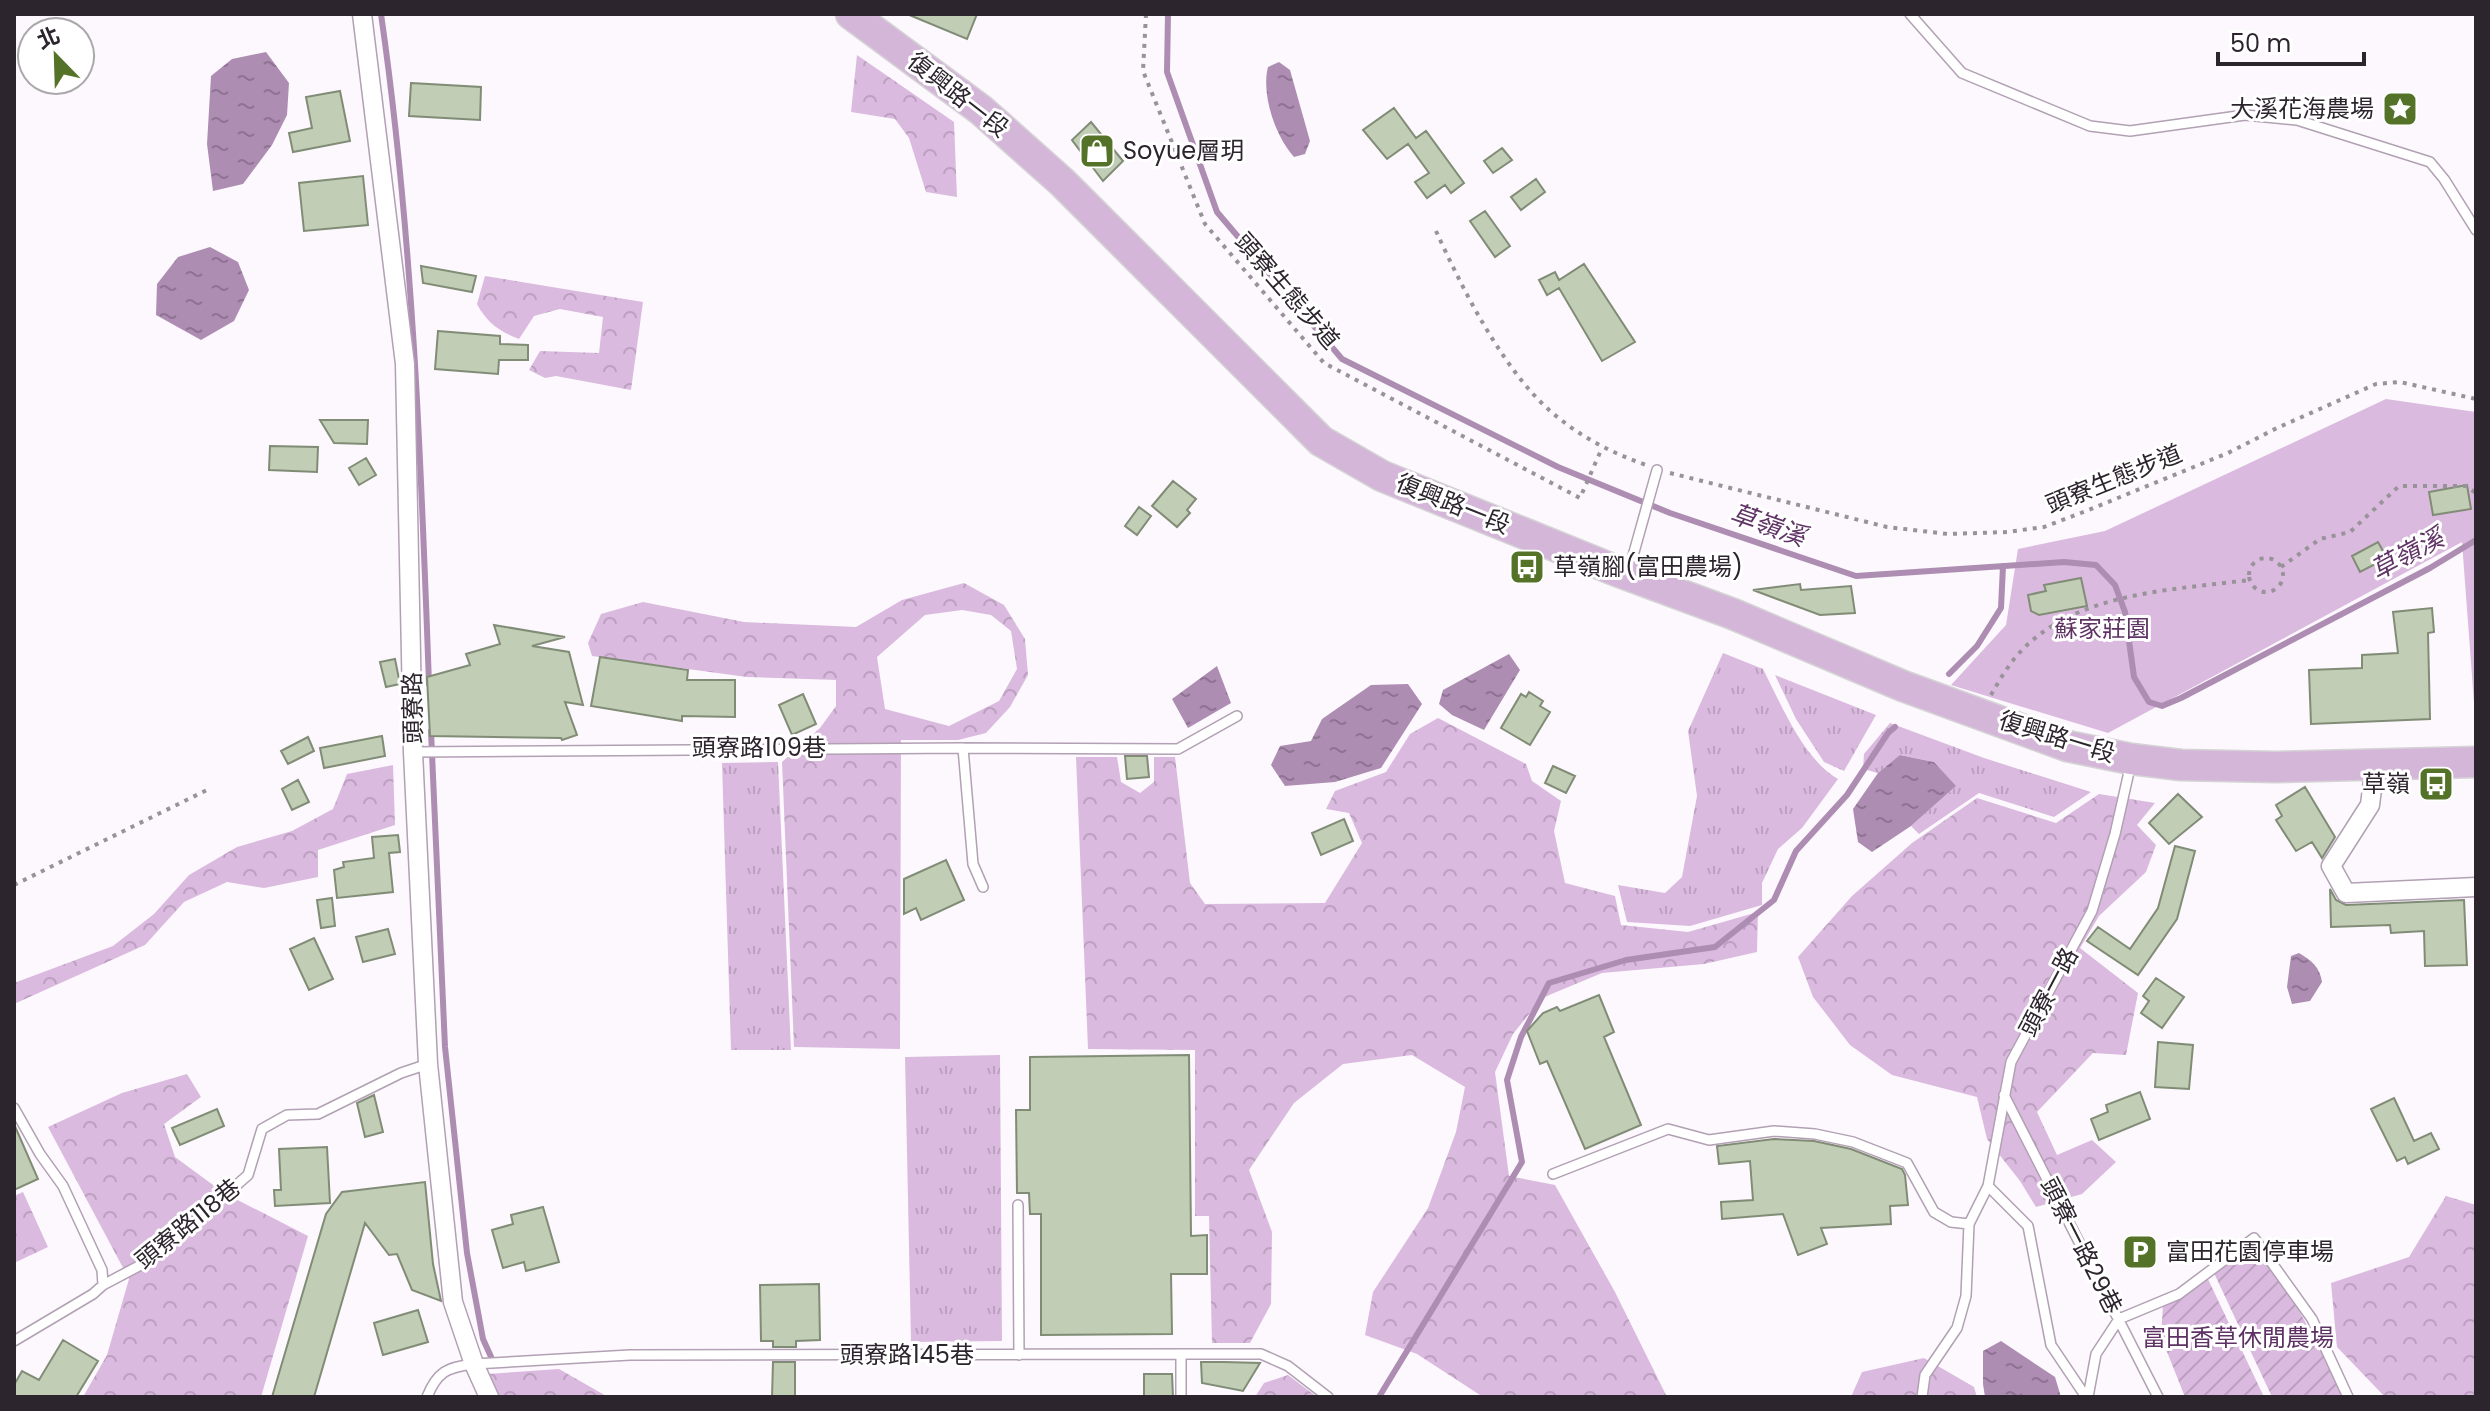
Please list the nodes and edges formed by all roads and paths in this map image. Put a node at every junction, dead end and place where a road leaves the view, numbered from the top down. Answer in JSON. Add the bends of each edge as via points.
{"nodes":[{"id":1,"x":362,"y":14,"type":"edge"},
{"id":2,"x":851,"y":14,"type":"edge"},
{"id":3,"x":1146,"y":14,"type":"edge"},
{"id":4,"x":1910,"y":14,"type":"edge"},
{"id":5,"x":2476,"y":230,"type":"edge"},
{"id":6,"x":1436,"y":231,"type":"dead end"},
{"id":7,"x":2476,"y":399,"type":"edge"},
{"id":8,"x":1602,"y":447,"type":"junction"},
{"id":9,"x":1657,"y":470,"type":"junction"},
{"id":10,"x":2476,"y":493,"type":"edge"},
{"id":11,"x":2281,"y":567,"type":"junction"},
{"id":12,"x":1628,"y":575,"type":"junction"},
{"id":13,"x":2249,"y":580,"type":"junction"},
{"id":14,"x":1979,"y":714,"type":"junction"},
{"id":15,"x":1237,"y":716,"type":"dead end"},
{"id":16,"x":963,"y":748,"type":"junction"},
{"id":17,"x":413,"y":752,"type":"junction"},
{"id":18,"x":2131,"y":759,"type":"junction"},
{"id":19,"x":2476,"y":762,"type":"edge"},
{"id":20,"x":2375,"y":764,"type":"junction"},
{"id":21,"x":211,"y":788,"type":"dead end"},
{"id":22,"x":14,"y":885,"type":"edge"},
{"id":23,"x":983,"y":887,"type":"dead end"},
{"id":24,"x":2476,"y":887,"type":"edge"},
{"id":25,"x":428,"y":1064,"type":"junction"},
{"id":26,"x":2004,"y":1095,"type":"junction"},
{"id":27,"x":14,"y":1108,"type":"edge"},
{"id":28,"x":1553,"y":1174,"type":"dead end"},
{"id":29,"x":1988,"y":1186,"type":"junction"},
{"id":30,"x":1018,"y":1205,"type":"dead end"},
{"id":31,"x":1969,"y":1224,"type":"junction"},
{"id":32,"x":103,"y":1285,"type":"junction"},
{"id":33,"x":2119,"y":1319,"type":"junction"},
{"id":34,"x":14,"y":1341,"type":"edge"},
{"id":35,"x":1181,"y":1354,"type":"junction"},
{"id":36,"x":1019,"y":1355,"type":"junction"},
{"id":37,"x":474,"y":1364,"type":"junction"},
{"id":38,"x":427,"y":1397,"type":"edge"},
{"id":39,"x":489,"y":1397,"type":"edge"},
{"id":40,"x":1181,"y":1397,"type":"edge"},
{"id":41,"x":1328,"y":1397,"type":"edge"},
{"id":42,"x":1922,"y":1397,"type":"edge"},
{"id":43,"x":2087,"y":1397,"type":"edge"},
{"id":44,"x":2158,"y":1397,"type":"edge"},
{"id":45,"x":2348,"y":1397,"type":"edge"}],
"edges":[{"from":1,"to":17,"type":"street","name":"頭寮路","via":[[405,364]]},
{"from":2,"to":12,"type":"main road","name":"復興路一段","via":[[981,110],[1062,182],[1321,441],[1382,476]]},
{"from":3,"to":8,"type":"path","name":"頭寮生態步道","via":[[1143,71],[1205,224],[1324,363],[1580,498]]},
{"from":4,"to":5,"type":"lane","via":[[1962,73],[2090,126],[2130,131],[2245,115],[2297,120],[2430,162]]},
{"from":6,"to":8,"type":"path","name":"頭寮生態步道","via":[[1464,292],[1516,373],[1557,418]]},
{"from":7,"to":9,"type":"path","name":"頭寮生態步道","via":[[2400,382],[2376,384],[2086,511],[2044,527],[2007,532],[1948,534],[1887,527]]},
{"from":8,"to":9,"type":"path","name":"頭寮生態步道"},
{"from":9,"to":12,"type":"lane"},
{"from":10,"to":11,"type":"path","via":[[2466,486],[2399,486],[2350,532],[2320,539]]},
{"from":11,"to":13,"type":"path","via":[[2273,559],[2261,558],[2252,564]]},
{"from":11,"to":13,"type":"path","via":[[2283,579],[2271,592],[2255,589]]},
{"from":12,"to":14,"type":"main road","name":"復興路一段"},
{"from":13,"to":14,"type":"path","via":[[2154,592],[2071,614],[2022,650]]},
{"from":14,"to":18,"type":"main road","name":"復興路一段","via":[[2067,746]]},
{"from":15,"to":16,"type":"lane","name":"頭寮路109巷","via":[[1178,749]]},
{"from":16,"to":17,"type":"lane","name":"頭寮路109巷"},
{"from":16,"to":23,"type":"lane","via":[[973,864]]},
{"from":17,"to":25,"type":"street","name":"頭寮路"},
{"from":18,"to":20,"type":"main road","name":"復興路一段","via":[[2181,765]]},
{"from":18,"to":26,"type":"lane","name":"頭寮一路","via":[[2092,911],[2011,1062]]},
{"from":19,"to":20,"type":"main road","name":"復興路一段"},
{"from":20,"to":24,"type":"street","via":[[2370,805],[2331,866],[2346,893]]},
{"from":21,"to":22,"type":"path"},
{"from":25,"to":32,"type":"lane","name":"頭寮路118巷","via":[[318,1114],[287,1115],[262,1129],[248,1175],[152,1259]]},
{"from":25,"to":37,"type":"street","name":"頭寮路","via":[[453,1302]]},
{"from":26,"to":29,"type":"lane","name":"頭寮一路"},
{"from":26,"to":33,"type":"lane","name":"頭寮一路29巷"},
{"from":27,"to":32,"type":"lane","via":[[63,1186],[102,1270]]},
{"from":28,"to":31,"type":"lane","via":[[1668,1129],[1709,1140],[1774,1131],[1815,1134],[1907,1163],[1934,1212]]},
{"from":29,"to":31,"type":"lane","name":"頭寮一路"},
{"from":29,"to":43,"type":"lane","via":[[2028,1226],[2051,1345]]},
{"from":30,"to":36,"type":"lane"},
{"from":31,"to":42,"type":"lane","name":"頭寮一路","via":[[1966,1296],[1957,1328],[1925,1375]]},
{"from":32,"to":34,"type":"lane","name":"頭寮路118巷"},
{"from":33,"to":43,"type":"lane","via":[[2096,1354]]},
{"from":33,"to":44,"type":"lane","name":"頭寮一路29巷"},
{"from":33,"to":45,"type":"lane","via":[[2179,1294],[2254,1238],[2312,1319]]},
{"from":35,"to":36,"type":"lane","name":"頭寮路145巷"},
{"from":35,"to":40,"type":"lane"},
{"from":35,"to":41,"type":"lane","name":"頭寮路145巷","via":[[1261,1354],[1288,1366]]},
{"from":36,"to":37,"type":"lane","name":"頭寮路145巷","via":[[630,1355]]},
{"from":37,"to":38,"type":"lane","name":"頭寮路145巷","via":[[452,1366],[433,1381]]},
{"from":37,"to":39,"type":"street","name":"頭寮路"}]}
